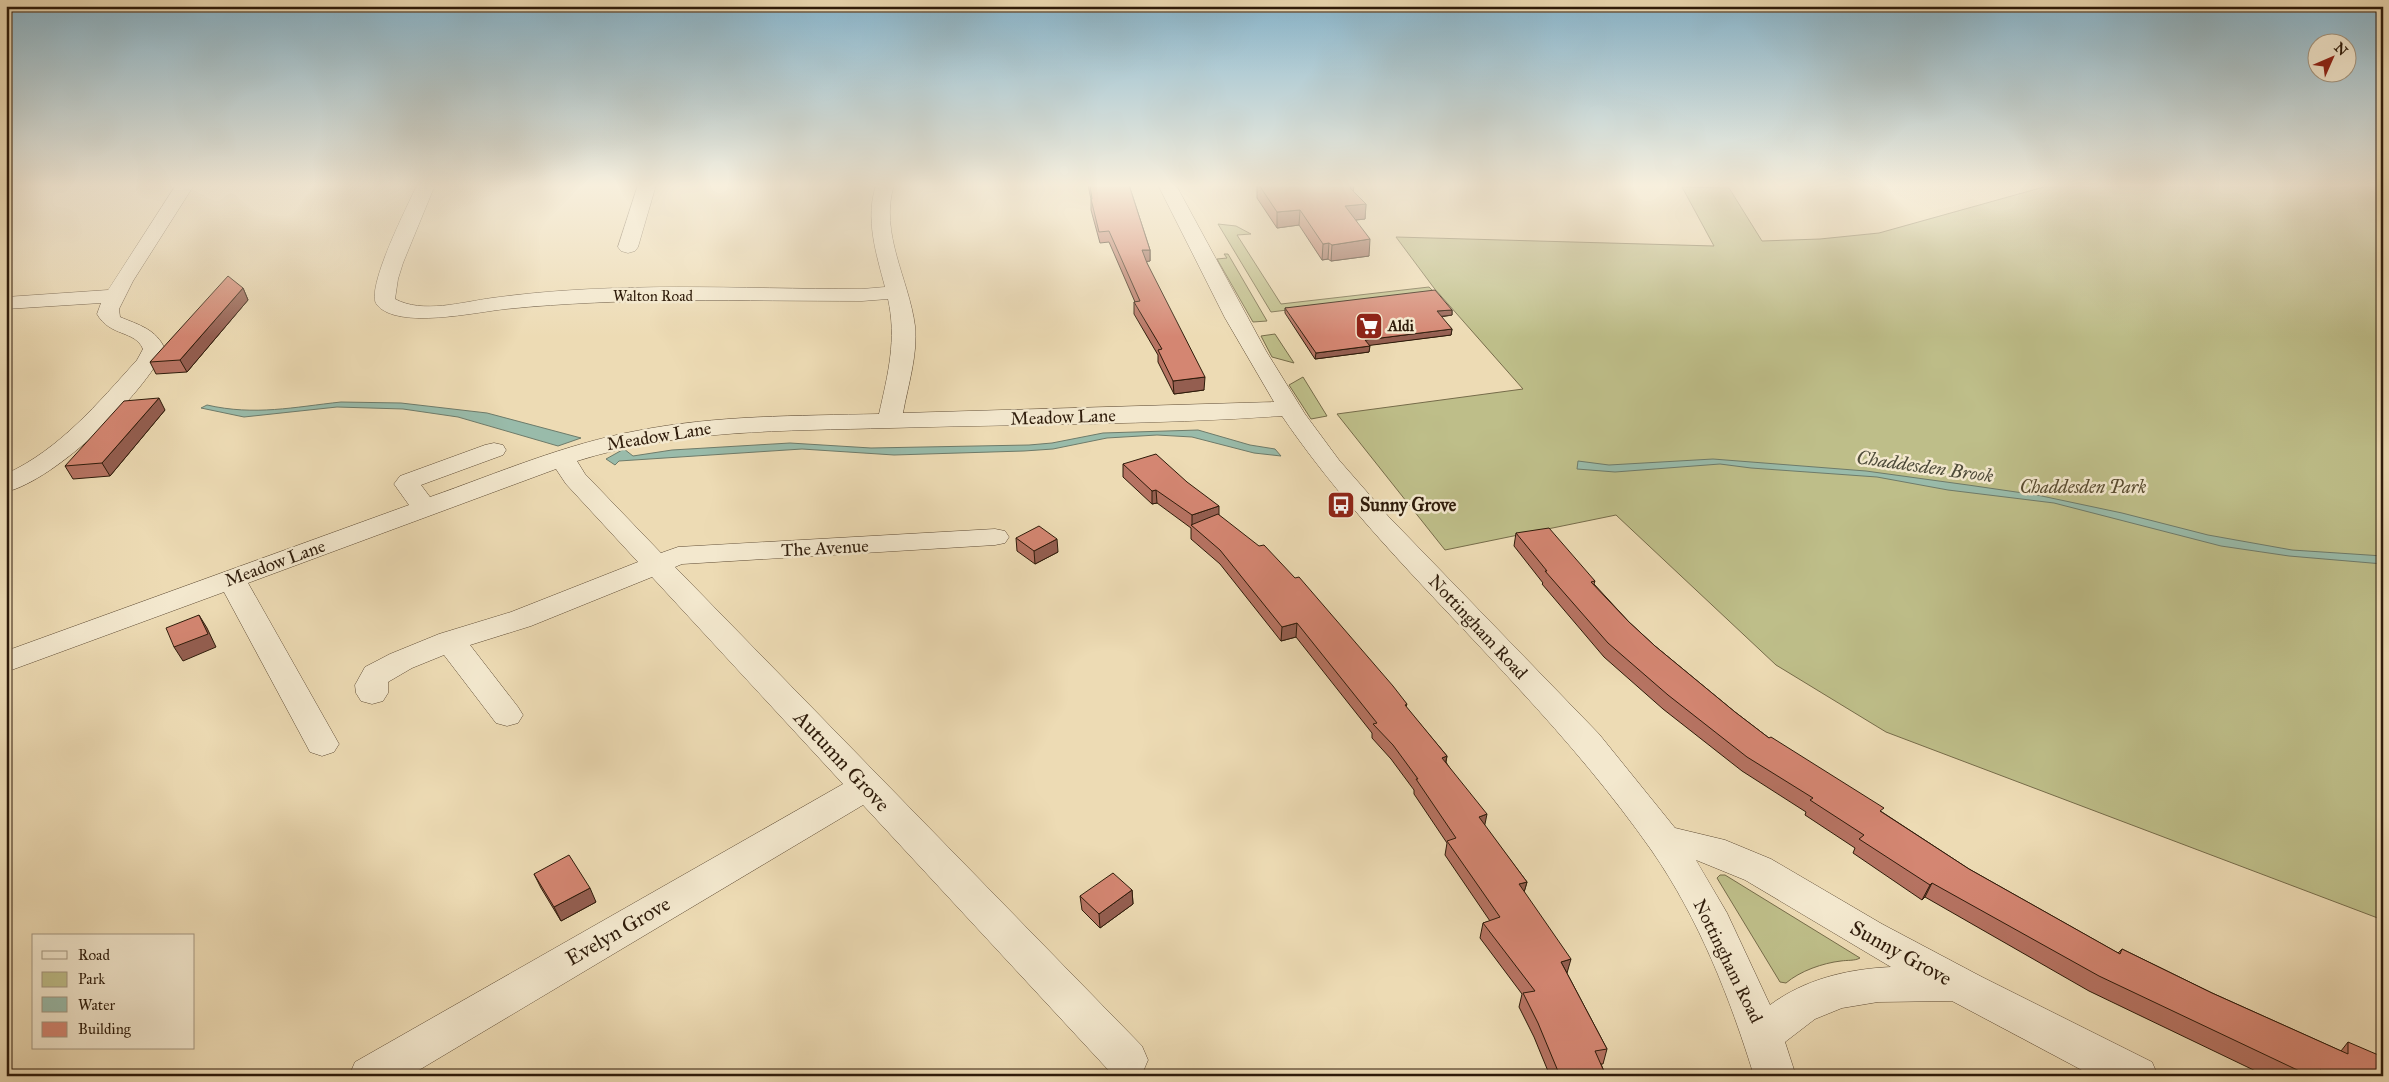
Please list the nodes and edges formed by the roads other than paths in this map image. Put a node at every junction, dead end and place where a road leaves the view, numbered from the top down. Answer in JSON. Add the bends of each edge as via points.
{"nodes":[{"id":1,"x":153,"y":235,"type":"edge"},
{"id":2,"x":405,"y":235,"type":"edge"},
{"id":3,"x":632,"y":235,"type":"edge"},
{"id":4,"x":884,"y":235,"type":"edge"},
{"id":5,"x":1193,"y":235,"type":"edge"},
{"id":6,"x":628,"y":247,"type":"dead end"},
{"id":7,"x":898,"y":292,"type":"junction"},
{"id":8,"x":114,"y":296,"type":"junction"},
{"id":9,"x":6,"y":303,"type":"edge"},
{"id":10,"x":1289,"y":408,"type":"junction"},
{"id":11,"x":889,"y":422,"type":"junction"},
{"id":12,"x":494,"y":450,"type":"dead end"},
{"id":13,"x":562,"y":458,"type":"junction"},
{"id":14,"x":6,"y":484,"type":"edge"},
{"id":15,"x":425,"y":508,"type":"junction"},
{"id":16,"x":995,"y":537,"type":"dead end"},
{"id":17,"x":657,"y":564,"type":"junction"},
{"id":18,"x":231,"y":579,"type":"junction"},
{"id":19,"x":450,"y":640,"type":"junction"},
{"id":20,"x":6,"y":662,"type":"edge"},
{"id":21,"x":372,"y":692,"type":"dead end"},
{"id":22,"x":507,"y":715,"type":"dead end"},
{"id":23,"x":322,"y":744,"type":"dead end"},
{"id":24,"x":866,"y":787,"type":"junction"},
{"id":25,"x":1663,"y":840,"type":"junction"},
{"id":26,"x":1958,"y":984,"type":"junction"},
{"id":27,"x":1762,"y":1034,"type":"junction"},
{"id":28,"x":1127,"y":1060,"type":"dead end"},
{"id":29,"x":370,"y":1076,"type":"edge"},
{"id":30,"x":1775,"y":1076,"type":"edge"},
{"id":31,"x":2137,"y":1076,"type":"edge"}],
"edges":[{"from":1,"to":8,"type":"street"},
{"from":2,"to":7,"type":"street","name":"Walton Road","via":[[383,295],[388,305],[409,310],[433,312],[567,296],[862,295]]},
{"from":3,"to":6,"type":"street"},
{"from":4,"to":7,"type":"street","via":[[888,265]]},
{"from":5,"to":10,"type":"street","name":"Nottingham Road","via":[[1238,323]]},
{"from":7,"to":11,"type":"street","via":[[904,335]]},
{"from":8,"to":9,"type":"street"},
{"from":8,"to":14,"type":"street","via":[[108,309],[109,317],[116,324],[148,338],[154,349],[147,363],[61,454]]},
{"from":10,"to":11,"type":"street","name":"Meadow Lane"},
{"from":10,"to":25,"type":"street","name":"Nottingham Road","via":[[1315,447],[1350,488],[1573,729]]},
{"from":11,"to":13,"type":"street","name":"Meadow Lane","via":[[761,424],[672,431],[614,442]]},
{"from":12,"to":15,"type":"street","via":[[409,481],[407,484]]},
{"from":13,"to":15,"type":"street","name":"Meadow Lane"},
{"from":13,"to":17,"type":"street","name":"Autumn Grove","via":[[575,479]]},
{"from":15,"to":18,"type":"street","name":"Meadow Lane"},
{"from":16,"to":17,"type":"street","name":"The Avenue","via":[[678,556]]},
{"from":17,"to":19,"type":"street","name":"The Avenue","via":[[521,619]]},
{"from":17,"to":24,"type":"street","name":"Autumn Grove"},
{"from":18,"to":20,"type":"street","name":"Meadow Lane"},
{"from":18,"to":23,"type":"street"},
{"from":19,"to":21,"type":"street","name":"The Avenue","via":[[385,668],[373,680]]},
{"from":19,"to":22,"type":"street"},
{"from":24,"to":28,"type":"street","name":"Autumn Grove"},
{"from":24,"to":29,"type":"street","name":"Evelyn Grove"},
{"from":25,"to":26,"type":"street","name":"Sunny Grove","via":[[1717,851],[1748,864]]},
{"from":25,"to":27,"type":"street","name":"Nottingham Road","via":[[1712,919]]},
{"from":26,"to":27,"type":"street","via":[[1877,984],[1846,989],[1806,1004]]},
{"from":26,"to":31,"type":"street","name":"Sunny Grove"},
{"from":27,"to":30,"type":"street","name":"Nottingham Road"}]}
